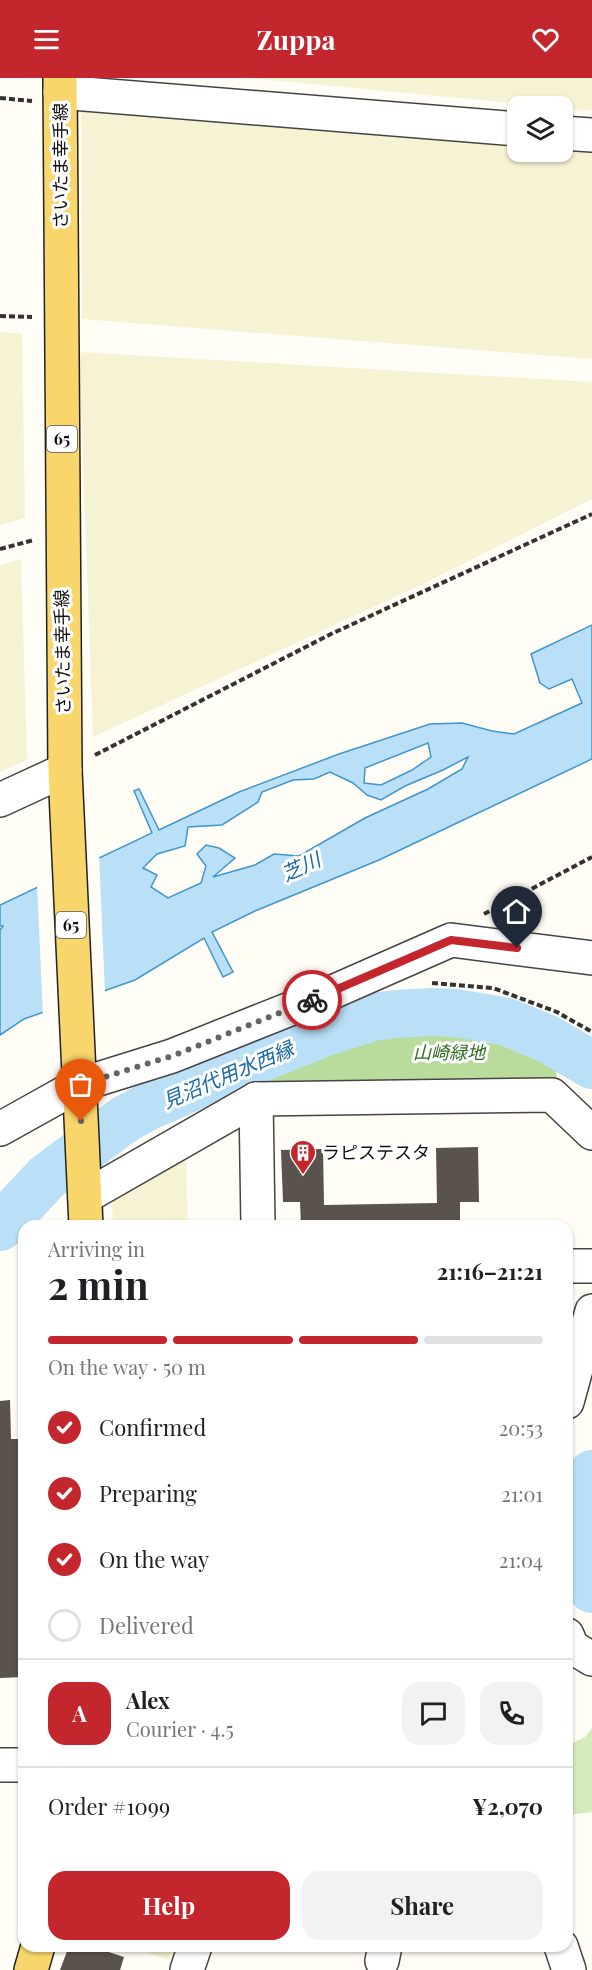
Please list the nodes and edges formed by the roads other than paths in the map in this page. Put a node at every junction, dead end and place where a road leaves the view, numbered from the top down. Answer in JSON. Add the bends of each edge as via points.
{"nodes":[{"id":1,"x":60,"y":85,"type":"edge"},
{"id":2,"x":507,"y":128,"type":"edge"},
{"id":3,"x":573,"y":134,"type":"edge"},
{"id":4,"x":592,"y":135,"type":"edge"},
{"id":5,"x":65,"y":785,"type":"junction"},
{"id":6,"x":0,"y":800,"type":"edge"},
{"id":7,"x":589,"y":960,"type":"edge"},
{"id":8,"x":79,"y":1085,"type":"junction"},
{"id":9,"x":256,"y":1099,"type":"junction"},
{"id":10,"x":0,"y":1129,"type":"edge"},
{"id":11,"x":592,"y":1134,"type":"edge"},
{"id":12,"x":85,"y":1200,"type":"edge"},
{"id":13,"x":258,"y":1220,"type":"edge"},
{"id":14,"x":573,"y":1266,"type":"edge"},
{"id":15,"x":592,"y":1266,"type":"edge"},
{"id":16,"x":592,"y":1311,"type":"edge"},
{"id":17,"x":573,"y":1380,"type":"edge"},
{"id":18,"x":573,"y":1648,"type":"edge"},
{"id":19,"x":592,"y":1659,"type":"edge"},
{"id":20,"x":0,"y":1765,"type":"edge"},
{"id":21,"x":18,"y":1765,"type":"edge"},
{"id":22,"x":36,"y":1952,"type":"edge"},
{"id":23,"x":193,"y":1952,"type":"edge"},
{"id":24,"x":563,"y":1952,"type":"edge"},
{"id":25,"x":31,"y":1970,"type":"edge"},
{"id":26,"x":187,"y":1970,"type":"edge"},
{"id":27,"x":569,"y":1970,"type":"edge"}],
"edges":[{"from":1,"to":2,"type":"street"},
{"from":1,"to":5,"type":"main road","name":"さいたま幸手線","number":"65"},
{"from":3,"to":4,"type":"street"},
{"from":5,"to":6,"type":"street"},
{"from":5,"to":8,"type":"main road","name":"さいたま幸手線","number":"65"},
{"from":7,"to":8,"type":"street","via":[[451,940],[172,1056]]},
{"from":8,"to":10,"type":"street"},
{"from":8,"to":12,"type":"main road","name":"さいたま幸手線","number":"65"},
{"from":9,"to":11,"type":"street","via":[[552,1095]]},
{"from":9,"to":12,"type":"street"},
{"from":9,"to":13,"type":"street"},
{"from":14,"to":15,"type":"street"},
{"from":16,"to":17,"type":"street"},
{"from":18,"to":19,"type":"street"},
{"from":20,"to":21,"type":"street"},
{"from":22,"to":25,"type":"main road"},
{"from":23,"to":26,"type":"street"},
{"from":24,"to":27,"type":"street"}]}
